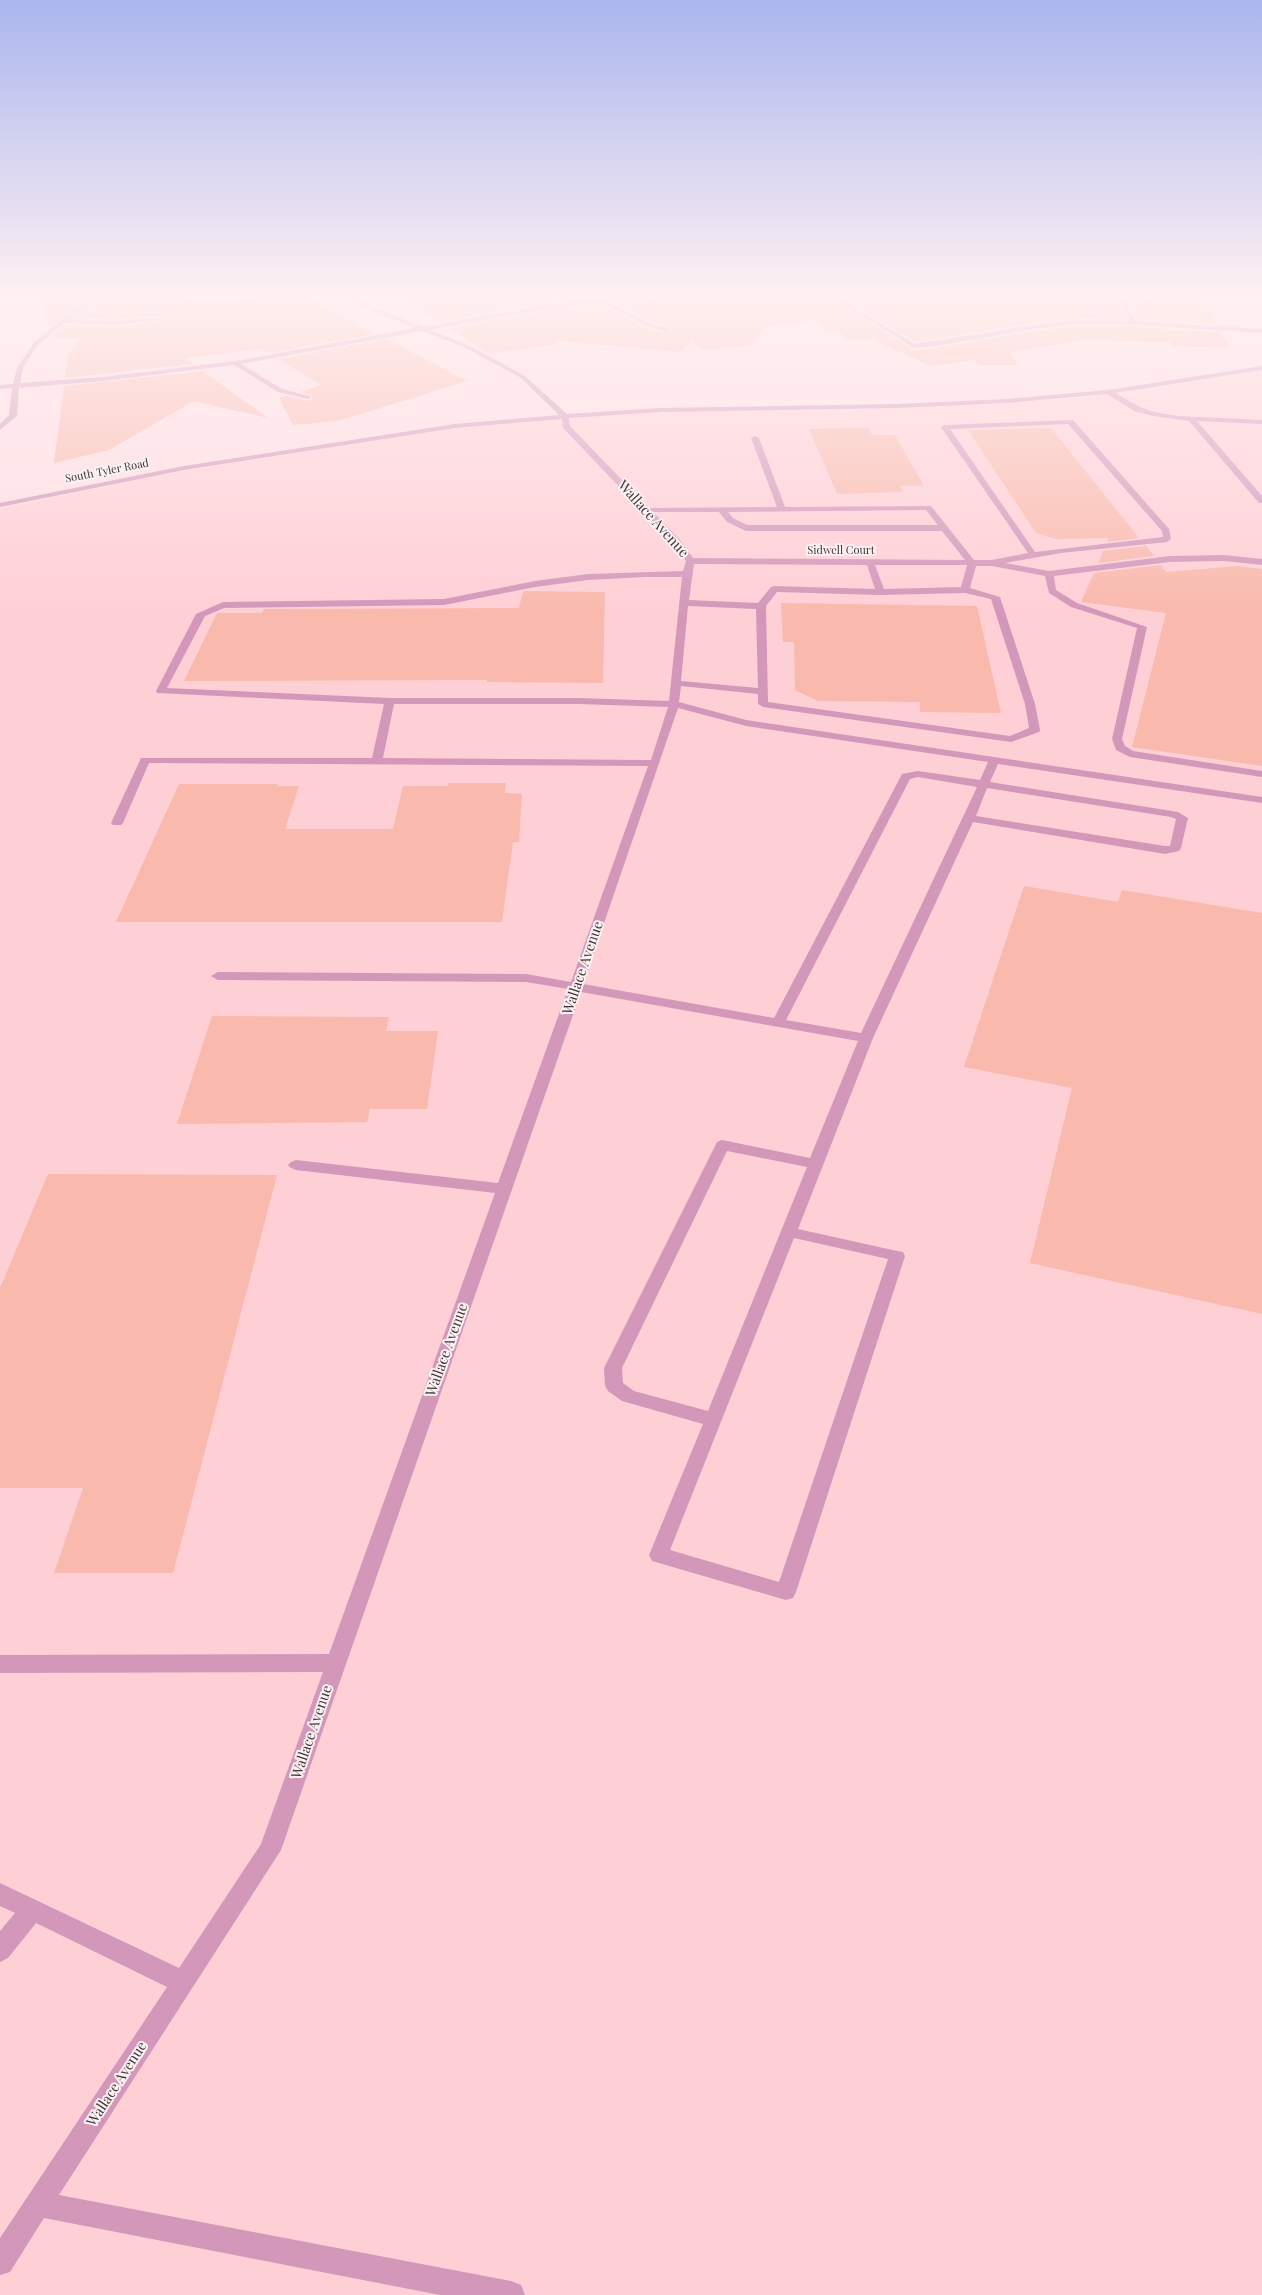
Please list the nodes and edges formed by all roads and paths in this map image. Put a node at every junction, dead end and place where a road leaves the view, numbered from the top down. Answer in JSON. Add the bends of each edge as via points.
{"nodes":[{"id":1,"x":14,"y":401,"type":"edge"},
{"id":2,"x":549,"y":401,"type":"edge"},
{"id":3,"x":997,"y":401,"type":"edge"},
{"id":4,"x":1123,"y":401,"type":"edge"},
{"id":5,"x":565,"y":416,"type":"junction"},
{"id":6,"x":1191,"y":419,"type":"junction"},
{"id":7,"x":1262,"y":422,"type":"edge"},
{"id":8,"x":0,"y":428,"type":"edge"},
{"id":9,"x":755,"y":438,"type":"dead end"},
{"id":10,"x":1262,"y":502,"type":"edge"},
{"id":11,"x":0,"y":506,"type":"edge"},
{"id":12,"x":782,"y":509,"type":"junction"},
{"id":13,"x":648,"y":510,"type":"junction"},
{"id":14,"x":722,"y":510,"type":"junction"},
{"id":15,"x":944,"y":528,"type":"junction"},
{"id":16,"x":1032,"y":555,"type":"junction"},
{"id":17,"x":870,"y":562,"type":"junction"},
{"id":18,"x":1262,"y":562,"type":"edge"},
{"id":19,"x":972,"y":563,"type":"junction"},
{"id":20,"x":992,"y":563,"type":"junction"},
{"id":21,"x":688,"y":568,"type":"junction"},
{"id":22,"x":1049,"y":574,"type":"junction"},
{"id":23,"x":965,"y":590,"type":"junction"},
{"id":24,"x":880,"y":592,"type":"junction"},
{"id":25,"x":684,"y":603,"type":"junction"},
{"id":26,"x":760,"y":606,"type":"junction"},
{"id":27,"x":676,"y":683,"type":"junction"},
{"id":28,"x":764,"y":692,"type":"junction"},
{"id":29,"x":390,"y":701,"type":"junction"},
{"id":30,"x":674,"y":704,"type":"junction"},
{"id":31,"x":994,"y":760,"type":"junction"},
{"id":32,"x":377,"y":761,"type":"junction"},
{"id":33,"x":655,"y":763,"type":"junction"},
{"id":34,"x":1262,"y":774,"type":"edge"},
{"id":35,"x":984,"y":784,"type":"junction"},
{"id":36,"x":1262,"y":800,"type":"edge"},
{"id":37,"x":969,"y":818,"type":"junction"},
{"id":38,"x":117,"y":823,"type":"dead end"},
{"id":39,"x":218,"y":976,"type":"dead end"},
{"id":40,"x":576,"y":988,"type":"junction"},
{"id":41,"x":778,"y":1023,"type":"junction"},
{"id":42,"x":866,"y":1038,"type":"junction"},
{"id":43,"x":296,"y":1164,"type":"dead end"},
{"id":44,"x":817,"y":1164,"type":"junction"},
{"id":45,"x":504,"y":1189,"type":"junction"},
{"id":46,"x":789,"y":1232,"type":"junction"},
{"id":47,"x":714,"y":1420,"type":"junction"},
{"id":48,"x":336,"y":1663,"type":"junction"},
{"id":49,"x":0,"y":1664,"type":"edge"},
{"id":50,"x":0,"y":1894,"type":"edge"},
{"id":51,"x":33,"y":1909,"type":"junction"},
{"id":52,"x":0,"y":1950,"type":"edge"},
{"id":53,"x":183,"y":1982,"type":"junction"},
{"id":54,"x":38,"y":2204,"type":"junction"},
{"id":55,"x":0,"y":2262,"type":"edge"},
{"id":56,"x":511,"y":2295,"type":"edge"}],
"edges":[{"from":1,"to":8,"type":"street","via":[[13,416]]},
{"from":2,"to":5,"type":"street","name":"Wallace Avenue"},
{"from":3,"to":5,"type":"street","name":"South Tyler Road","via":[[661,410]]},
{"from":4,"to":6,"type":"street","via":[[1152,414]]},
{"from":5,"to":11,"type":"street","name":"South Tyler Road","via":[[395,434],[130,478]]},
{"from":5,"to":13,"type":"street","name":"Wallace Avenue","via":[[566,426]]},
{"from":6,"to":7,"type":"street"},
{"from":6,"to":10,"type":"street"},
{"from":9,"to":12,"type":"street"},
{"from":12,"to":14,"type":"street"},
{"from":12,"to":15,"type":"street","via":[[928,508]]},
{"from":13,"to":14,"type":"street"},
{"from":13,"to":21,"type":"street","name":"Wallace Avenue","via":[[676,541]]},
{"from":14,"to":15,"type":"street","via":[[730,520],[746,528]]},
{"from":15,"to":19,"type":"street"},
{"from":16,"to":16,"type":"street","via":[[1167,539],[1166,531],[1070,422],[945,427]]},
{"from":16,"to":20,"type":"street"},
{"from":17,"to":19,"type":"street","name":"Sidwell Court"},
{"from":17,"to":21,"type":"street","name":"Sidwell Court"},
{"from":17,"to":24,"type":"street"},
{"from":18,"to":22,"type":"street","via":[[1224,558],[1170,559]]},
{"from":19,"to":20,"type":"street","name":"Sidwell Court"},
{"from":19,"to":23,"type":"street"},
{"from":20,"to":22,"type":"street"},
{"from":21,"to":25,"type":"street","name":"Wallace Avenue"},
{"from":21,"to":29,"type":"street","name":"Sidwell Court","via":[[535,584],[444,602],[224,605],[201,614],[161,691]]},
{"from":22,"to":34,"type":"street","via":[[1052,591],[1074,605],[1142,627],[1117,739],[1120,748],[1130,754]]},
{"from":23,"to":24,"type":"street"},
{"from":23,"to":28,"type":"street","via":[[995,597],[1030,704],[1035,730],[1011,739],[763,704]]},
{"from":24,"to":26,"type":"street","via":[[774,589]]},
{"from":25,"to":26,"type":"street"},
{"from":25,"to":27,"type":"street","name":"Wallace Avenue"},
{"from":26,"to":28,"type":"street"},
{"from":27,"to":28,"type":"street"},
{"from":27,"to":30,"type":"street","name":"Wallace Avenue"},
{"from":29,"to":30,"type":"street"},
{"from":29,"to":32,"type":"street"},
{"from":30,"to":31,"type":"street","via":[[746,723]]},
{"from":30,"to":33,"type":"street","name":"Wallace Avenue"},
{"from":31,"to":35,"type":"street"},
{"from":31,"to":36,"type":"street"},
{"from":32,"to":33,"type":"street"},
{"from":32,"to":38,"type":"street","via":[[145,760]]},
{"from":33,"to":40,"type":"street","name":"Wallace Avenue"},
{"from":35,"to":37,"type":"street"},
{"from":35,"to":37,"type":"street","via":[[1174,814],[1182,818],[1175,848],[1165,850]]},
{"from":35,"to":41,"type":"street","via":[[918,774],[906,776]]},
{"from":37,"to":42,"type":"street"},
{"from":39,"to":40,"type":"street","via":[[526,978]]},
{"from":40,"to":41,"type":"street"},
{"from":40,"to":45,"type":"street","name":"Wallace Avenue"},
{"from":41,"to":42,"type":"street"},
{"from":42,"to":44,"type":"street"},
{"from":43,"to":45,"type":"street"},
{"from":44,"to":46,"type":"street"},
{"from":44,"to":47,"type":"street","via":[[722,1145],[613,1368],[614,1386],[628,1396]]},
{"from":45,"to":48,"type":"street","name":"Wallace Avenue"},
{"from":46,"to":47,"type":"street"},
{"from":46,"to":47,"type":"street","via":[[897,1256],[786,1592],[659,1555]]},
{"from":48,"to":49,"type":"street"},
{"from":48,"to":53,"type":"street","name":"Wallace Avenue","via":[[270,1850]]},
{"from":50,"to":51,"type":"street"},
{"from":51,"to":52,"type":"street"},
{"from":51,"to":53,"type":"street"},
{"from":53,"to":54,"type":"street","name":"Wallace Avenue"},
{"from":54,"to":55,"type":"street","name":"Wallace Avenue"},
{"from":54,"to":56,"type":"street"}]}
